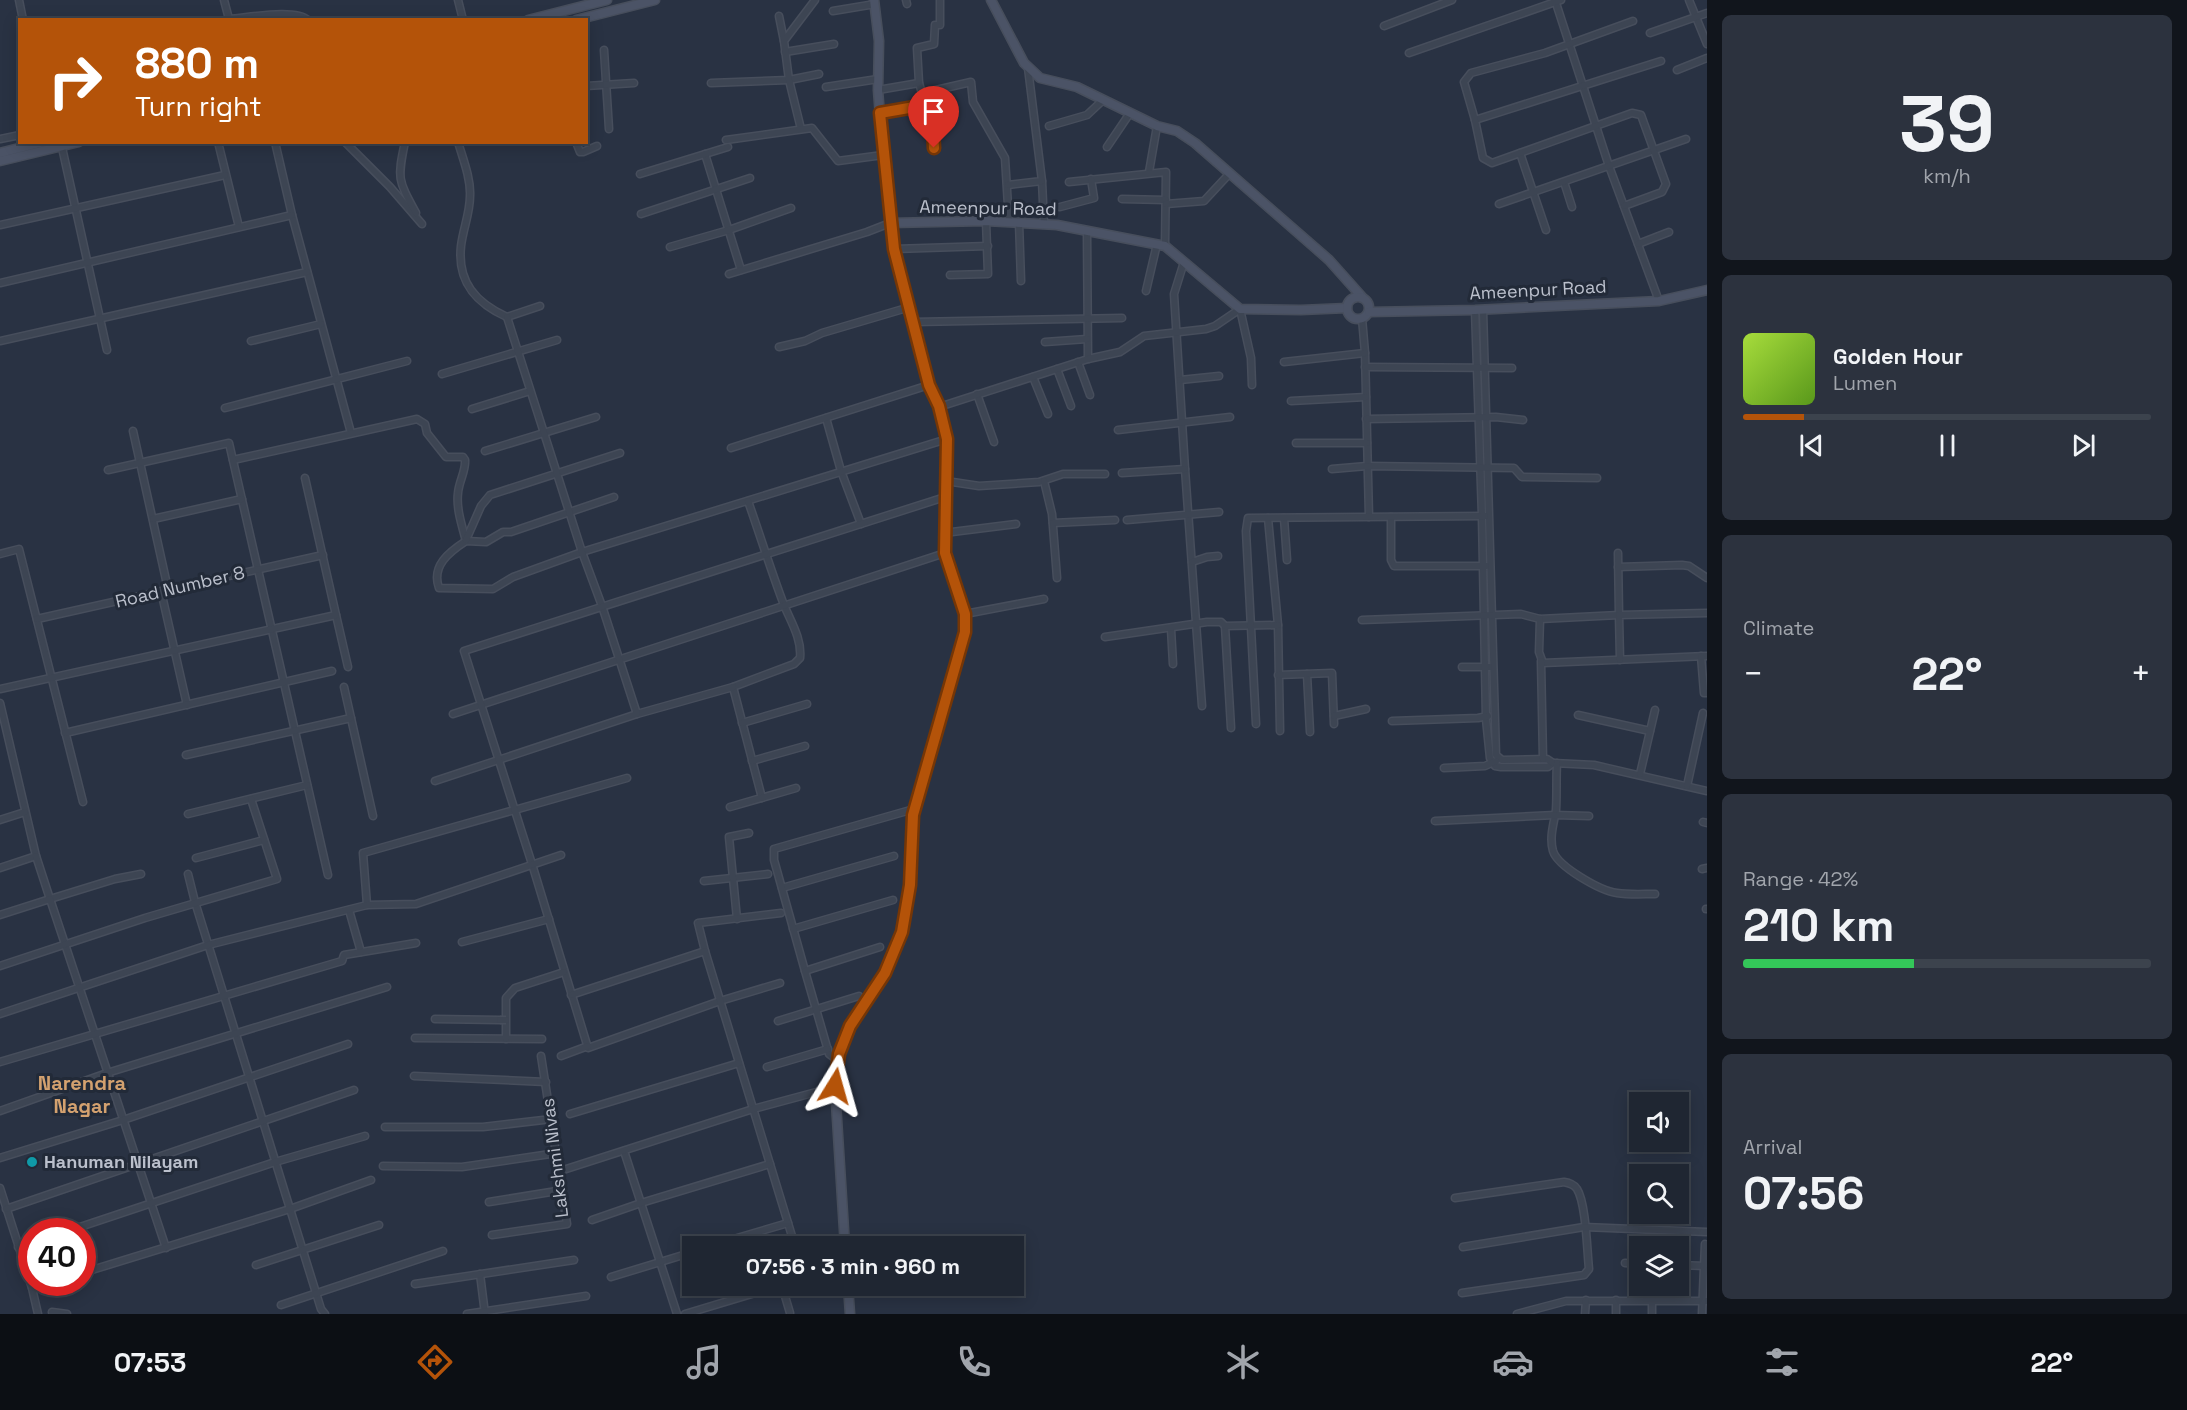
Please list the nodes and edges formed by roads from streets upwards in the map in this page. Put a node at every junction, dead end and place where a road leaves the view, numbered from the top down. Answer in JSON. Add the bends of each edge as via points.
{"nodes":[{"id":1,"x":19,"y":0,"type":"edge"},
{"id":2,"x":224,"y":0,"type":"edge"},
{"id":3,"x":458,"y":0,"type":"edge"},
{"id":4,"x":608,"y":0,"type":"edge"},
{"id":5,"x":655,"y":0,"type":"edge"},
{"id":6,"x":815,"y":0,"type":"edge"},
{"id":7,"x":940,"y":0,"type":"edge"},
{"id":8,"x":991,"y":0,"type":"edge"},
{"id":9,"x":1452,"y":0,"type":"edge"},
{"id":10,"x":1689,"y":0,"type":"edge"},
{"id":11,"x":1557,"y":1,"type":"edge"},
{"id":12,"x":874,"y":2,"type":"edge"},
{"id":13,"x":833,"y":11,"type":"dead end"},
{"id":14,"x":1707,"y":13,"type":"edge"},
{"id":15,"x":779,"y":16,"type":"dead end"},
{"id":16,"x":1696,"y":17,"type":"junction"},
{"id":17,"x":23,"y":18,"type":"edge"},
{"id":18,"x":228,"y":18,"type":"edge"},
{"id":19,"x":240,"y":18,"type":"edge"},
{"id":20,"x":306,"y":18,"type":"edge"},
{"id":21,"x":462,"y":18,"type":"edge"},
{"id":22,"x":536,"y":18,"type":"edge"},
{"id":23,"x":584,"y":18,"type":"edge"},
{"id":24,"x":1633,"y":21,"type":"dead end"},
{"id":25,"x":1384,"y":26,"type":"dead end"},
{"id":26,"x":1650,"y":33,"type":"dead end"},
{"id":27,"x":784,"y":41,"type":"junction"},
{"id":28,"x":834,"y":44,"type":"dead end"},
{"id":29,"x":1707,"y":44,"type":"edge"},
{"id":30,"x":1570,"y":45,"type":"junction"},
{"id":31,"x":604,"y":50,"type":"dead end"},
{"id":32,"x":785,"y":52,"type":"junction"},
{"id":33,"x":1409,"y":53,"type":"dead end"},
{"id":34,"x":1707,"y":58,"type":"edge"},
{"id":35,"x":1661,"y":61,"type":"dead end"},
{"id":36,"x":1028,"y":68,"type":"junction"},
{"id":37,"x":1677,"y":70,"type":"dead end"},
{"id":38,"x":819,"y":74,"type":"dead end"},
{"id":39,"x":878,"y":79,"type":"junction"},
{"id":40,"x":789,"y":80,"type":"junction"},
{"id":41,"x":634,"y":82,"type":"dead end"},
{"id":42,"x":711,"y":83,"type":"dead end"},
{"id":43,"x":919,"y":83,"type":"junction"},
{"id":44,"x":606,"y":85,"type":"junction"},
{"id":45,"x":588,"y":86,"type":"edge"},
{"id":46,"x":1584,"y":86,"type":"junction"},
{"id":47,"x":826,"y":87,"type":"dead end"},
{"id":48,"x":878,"y":90,"type":"junction"},
{"id":49,"x":923,"y":93,"type":"junction"},
{"id":50,"x":1103,"y":100,"type":"junction"},
{"id":51,"x":926,"y":105,"type":"junction"},
{"id":52,"x":880,"y":113,"type":"junction"},
{"id":53,"x":1130,"y":113,"type":"junction"},
{"id":54,"x":1475,"y":120,"type":"junction"},
{"id":55,"x":1049,"y":126,"type":"dead end"},
{"id":56,"x":1157,"y":126,"type":"junction"},
{"id":57,"x":1597,"y":126,"type":"junction"},
{"id":58,"x":609,"y":129,"type":"dead end"},
{"id":59,"x":801,"y":129,"type":"junction"},
{"id":60,"x":18,"y":135,"type":"edge"},
{"id":61,"x":0,"y":139,"type":"edge"},
{"id":62,"x":1686,"y":139,"type":"dead end"},
{"id":63,"x":35,"y":144,"type":"edge"},
{"id":64,"x":62,"y":144,"type":"edge"},
{"id":65,"x":218,"y":144,"type":"edge"},
{"id":66,"x":275,"y":144,"type":"edge"},
{"id":67,"x":347,"y":144,"type":"edge"},
{"id":68,"x":405,"y":144,"type":"edge"},
{"id":69,"x":458,"y":144,"type":"edge"},
{"id":70,"x":577,"y":144,"type":"edge"},
{"id":71,"x":597,"y":146,"type":"dead end"},
{"id":72,"x":1107,"y":147,"type":"dead end"},
{"id":73,"x":934,"y":148,"type":"dead end"},
{"id":74,"x":1653,"y":151,"type":"junction"},
{"id":75,"x":0,"y":153,"type":"edge"},
{"id":76,"x":1520,"y":153,"type":"junction"},
{"id":77,"x":705,"y":154,"type":"junction"},
{"id":78,"x":883,"y":155,"type":"junction"},
{"id":79,"x":0,"y":161,"type":"edge"},
{"id":80,"x":1609,"y":166,"type":"junction"},
{"id":81,"x":1149,"y":172,"type":"junction"},
{"id":82,"x":1230,"y":173,"type":"junction"},
{"id":83,"x":640,"y":174,"type":"dead end"},
{"id":84,"x":225,"y":175,"type":"junction"},
{"id":85,"x":750,"y":178,"type":"dead end"},
{"id":86,"x":1091,"y":179,"type":"junction"},
{"id":87,"x":1042,"y":181,"type":"junction"},
{"id":88,"x":1069,"y":182,"type":"dead end"},
{"id":89,"x":1564,"y":182,"type":"junction"},
{"id":90,"x":1008,"y":185,"type":"junction"},
{"id":91,"x":716,"y":189,"type":"junction"},
{"id":92,"x":1533,"y":192,"type":"junction"},
{"id":93,"x":1122,"y":199,"type":"dead end"},
{"id":94,"x":1166,"y":202,"type":"junction"},
{"id":95,"x":1499,"y":204,"type":"dead end"},
{"id":96,"x":1624,"y":206,"type":"junction"},
{"id":97,"x":1060,"y":207,"type":"dead end"},
{"id":98,"x":1572,"y":207,"type":"dead end"},
{"id":99,"x":76,"y":208,"type":"junction"},
{"id":100,"x":791,"y":208,"type":"dead end"},
{"id":101,"x":641,"y":214,"type":"dead end"},
{"id":102,"x":292,"y":215,"type":"junction"},
{"id":103,"x":986,"y":221,"type":"junction"},
{"id":104,"x":1009,"y":222,"type":"junction"},
{"id":105,"x":1019,"y":222,"type":"junction"},
{"id":106,"x":891,"y":223,"type":"junction"},
{"id":107,"x":1044,"y":224,"type":"junction"},
{"id":108,"x":0,"y":225,"type":"edge"},
{"id":109,"x":239,"y":227,"type":"junction"},
{"id":110,"x":729,"y":230,"type":"junction"},
{"id":111,"x":1546,"y":230,"type":"dead end"},
{"id":112,"x":1087,"y":231,"type":"junction"},
{"id":113,"x":1669,"y":232,"type":"dead end"},
{"id":114,"x":1638,"y":244,"type":"junction"},
{"id":115,"x":1161,"y":245,"type":"junction"},
{"id":116,"x":988,"y":246,"type":"junction"},
{"id":117,"x":670,"y":247,"type":"dead end"},
{"id":118,"x":894,"y":249,"type":"junction"},
{"id":119,"x":88,"y":262,"type":"junction"},
{"id":120,"x":1184,"y":262,"type":"junction"},
{"id":121,"x":741,"y":270,"type":"junction"},
{"id":122,"x":307,"y":272,"type":"junction"},
{"id":123,"x":729,"y":274,"type":"dead end"},
{"id":124,"x":950,"y":274,"type":"dead end"},
{"id":125,"x":1021,"y":281,"type":"dead end"},
{"id":126,"x":0,"y":283,"type":"edge"},
{"id":127,"x":1707,"y":290,"type":"edge"},
{"id":128,"x":1146,"y":291,"type":"dead end"},
{"id":129,"x":1365,"y":299,"type":"junction"},
{"id":130,"x":1659,"y":301,"type":"junction"},
{"id":131,"x":540,"y":306,"type":"dead end"},
{"id":132,"x":910,"y":307,"type":"junction"},
{"id":133,"x":1347,"y":308,"type":"junction"},
{"id":134,"x":1240,"y":309,"type":"junction"},
{"id":135,"x":1396,"y":310,"type":"junction"},
{"id":136,"x":1479,"y":310,"type":"junction"},
{"id":137,"x":1365,"y":315,"type":"junction"},
{"id":138,"x":507,"y":317,"type":"junction"},
{"id":139,"x":100,"y":318,"type":"junction"},
{"id":140,"x":1122,"y":318,"type":"dead end"},
{"id":141,"x":1086,"y":319,"type":"junction"},
{"id":142,"x":914,"y":322,"type":"junction"},
{"id":143,"x":321,"y":324,"type":"junction"},
{"id":144,"x":1178,"y":332,"type":"junction"},
{"id":145,"x":1087,"y":339,"type":"junction"},
{"id":146,"x":0,"y":340,"type":"edge"},
{"id":147,"x":557,"y":340,"type":"dead end"},
{"id":148,"x":250,"y":341,"type":"dead end"},
{"id":149,"x":1045,"y":342,"type":"dead end"},
{"id":150,"x":1476,"y":344,"type":"junction"},
{"id":151,"x":1484,"y":344,"type":"junction"},
{"id":152,"x":779,"y":346,"type":"dead end"},
{"id":153,"x":107,"y":350,"type":"dead end"},
{"id":154,"x":518,"y":352,"type":"junction"},
{"id":155,"x":1365,"y":353,"type":"junction"},
{"id":156,"x":1088,"y":359,"type":"junction"},
{"id":157,"x":407,"y":361,"type":"dead end"},
{"id":158,"x":1078,"y":362,"type":"junction"},
{"id":159,"x":1284,"y":362,"type":"dead end"},
{"id":160,"x":1365,"y":367,"type":"junction"},
{"id":161,"x":1477,"y":368,"type":"junction"},
{"id":162,"x":1485,"y":368,"type":"junction"},
{"id":163,"x":1512,"y":368,"type":"dead end"},
{"id":164,"x":1058,"y":369,"type":"junction"},
{"id":165,"x":442,"y":374,"type":"dead end"},
{"id":166,"x":1219,"y":376,"type":"dead end"},
{"id":167,"x":1033,"y":377,"type":"junction"},
{"id":168,"x":337,"y":380,"type":"junction"},
{"id":169,"x":1180,"y":380,"type":"junction"},
{"id":170,"x":929,"y":385,"type":"junction"},
{"id":171,"x":1252,"y":385,"type":"dead end"},
{"id":172,"x":530,"y":391,"type":"junction"},
{"id":173,"x":977,"y":394,"type":"junction"},
{"id":174,"x":1090,"y":396,"type":"dead end"},
{"id":175,"x":1366,"y":397,"type":"junction"},
{"id":176,"x":1291,"y":401,"type":"dead end"},
{"id":177,"x":939,"y":406,"type":"junction"},
{"id":178,"x":1071,"y":406,"type":"dead end"},
{"id":179,"x":225,"y":408,"type":"dead end"},
{"id":180,"x":472,"y":409,"type":"dead end"},
{"id":181,"x":1048,"y":414,"type":"dead end"},
{"id":182,"x":596,"y":417,"type":"dead end"},
{"id":183,"x":1230,"y":417,"type":"dead end"},
{"id":184,"x":1478,"y":417,"type":"junction"},
{"id":185,"x":1486,"y":417,"type":"junction"},
{"id":186,"x":826,"y":418,"type":"junction"},
{"id":187,"x":1366,"y":419,"type":"junction"},
{"id":188,"x":1523,"y":420,"type":"dead end"},
{"id":189,"x":1182,"y":422,"type":"junction"},
{"id":190,"x":1119,"y":430,"type":"dead end"},
{"id":191,"x":133,"y":431,"type":"dead end"},
{"id":192,"x":544,"y":432,"type":"junction"},
{"id":193,"x":351,"y":433,"type":"junction"},
{"id":194,"x":947,"y":439,"type":"junction"},
{"id":195,"x":994,"y":442,"type":"dead end"},
{"id":196,"x":1367,"y":443,"type":"junction"},
{"id":197,"x":1296,"y":444,"type":"dead end"},
{"id":198,"x":731,"y":448,"type":"dead end"},
{"id":199,"x":485,"y":451,"type":"dead end"},
{"id":200,"x":620,"y":453,"type":"dead end"},
{"id":201,"x":233,"y":460,"type":"junction"},
{"id":202,"x":140,"y":463,"type":"junction"},
{"id":203,"x":1367,"y":466,"type":"junction"},
{"id":204,"x":1484,"y":467,"type":"junction"},
{"id":205,"x":1185,"y":469,"type":"junction"},
{"id":206,"x":108,"y":470,"type":"dead end"},
{"id":207,"x":1332,"y":470,"type":"dead end"},
{"id":208,"x":841,"y":471,"type":"junction"},
{"id":209,"x":557,"y":473,"type":"junction"},
{"id":210,"x":1122,"y":473,"type":"dead end"},
{"id":211,"x":1105,"y":474,"type":"dead end"},
{"id":212,"x":305,"y":478,"type":"dead end"},
{"id":213,"x":1597,"y":478,"type":"dead end"},
{"id":214,"x":946,"y":481,"type":"junction"},
{"id":215,"x":1044,"y":481,"type":"junction"},
{"id":216,"x":614,"y":497,"type":"dead end"},
{"id":217,"x":945,"y":497,"type":"junction"},
{"id":218,"x":242,"y":499,"type":"junction"},
{"id":219,"x":748,"y":501,"type":"junction"},
{"id":220,"x":569,"y":512,"type":"junction"},
{"id":221,"x":1219,"y":512,"type":"dead end"},
{"id":222,"x":1188,"y":513,"type":"junction"},
{"id":223,"x":1485,"y":516,"type":"junction"},
{"id":224,"x":1369,"y":517,"type":"junction"},
{"id":225,"x":1391,"y":517,"type":"junction"},
{"id":226,"x":1268,"y":518,"type":"junction"},
{"id":227,"x":1284,"y":518,"type":"junction"},
{"id":228,"x":153,"y":519,"type":"junction"},
{"id":229,"x":1115,"y":520,"type":"dead end"},
{"id":230,"x":1127,"y":520,"type":"dead end"},
{"id":231,"x":1053,"y":523,"type":"junction"},
{"id":232,"x":861,"y":524,"type":"junction"},
{"id":233,"x":1016,"y":524,"type":"dead end"},
{"id":234,"x":944,"y":533,"type":"junction"},
{"id":235,"x":466,"y":541,"type":"junction"},
{"id":236,"x":582,"y":552,"type":"junction"},
{"id":237,"x":945,"y":553,"type":"junction"},
{"id":238,"x":1618,"y":553,"type":"dead end"},
{"id":239,"x":0,"y":554,"type":"edge"},
{"id":240,"x":767,"y":554,"type":"junction"},
{"id":241,"x":323,"y":555,"type":"junction"},
{"id":242,"x":1218,"y":556,"type":"dead end"},
{"id":243,"x":1287,"y":560,"type":"dead end"},
{"id":244,"x":1192,"y":562,"type":"junction"},
{"id":245,"x":1486,"y":566,"type":"junction"},
{"id":246,"x":1618,"y":567,"type":"junction"},
{"id":247,"x":258,"y":569,"type":"junction"},
{"id":248,"x":1057,"y":578,"type":"dead end"},
{"id":249,"x":1707,"y":578,"type":"edge"},
{"id":250,"x":168,"y":589,"type":"junction"},
{"id":251,"x":161,"y":591,"type":"junction"},
{"id":252,"x":1044,"y":599,"type":"dead end"},
{"id":253,"x":602,"y":606,"type":"junction"},
{"id":254,"x":784,"y":606,"type":"junction"},
{"id":255,"x":1707,"y":613,"type":"edge"},
{"id":256,"x":965,"y":614,"type":"junction"},
{"id":257,"x":336,"y":615,"type":"junction"},
{"id":258,"x":1619,"y":615,"type":"junction"},
{"id":259,"x":1487,"y":616,"type":"junction"},
{"id":260,"x":37,"y":619,"type":"junction"},
{"id":261,"x":1540,"y":619,"type":"junction"},
{"id":262,"x":1362,"y":620,"type":"dead end"},
{"id":263,"x":1196,"y":624,"type":"junction"},
{"id":264,"x":1278,"y":625,"type":"junction"},
{"id":265,"x":1226,"y":626,"type":"junction"},
{"id":266,"x":1252,"y":626,"type":"junction"},
{"id":267,"x":1171,"y":629,"type":"junction"},
{"id":268,"x":272,"y":630,"type":"junction"},
{"id":269,"x":1105,"y":637,"type":"dead end"},
{"id":270,"x":175,"y":651,"type":"junction"},
{"id":271,"x":1704,"y":656,"type":"edge"},
{"id":272,"x":619,"y":660,"type":"junction"},
{"id":273,"x":1541,"y":660,"type":"junction"},
{"id":274,"x":1620,"y":660,"type":"junction"},
{"id":275,"x":1173,"y":664,"type":"dead end"},
{"id":276,"x":348,"y":666,"type":"dead end"},
{"id":277,"x":1462,"y":667,"type":"dead end"},
{"id":278,"x":1485,"y":667,"type":"junction"},
{"id":279,"x":1493,"y":667,"type":"junction"},
{"id":280,"x":332,"y":671,"type":"dead end"},
{"id":281,"x":1307,"y":674,"type":"junction"},
{"id":282,"x":1278,"y":675,"type":"junction"},
{"id":283,"x":52,"y":678,"type":"junction"},
{"id":284,"x":284,"y":682,"type":"junction"},
{"id":285,"x":344,"y":687,"type":"dead end"},
{"id":286,"x":733,"y":687,"type":"junction"},
{"id":287,"x":0,"y":689,"type":"edge"},
{"id":288,"x":1707,"y":693,"type":"edge"},
{"id":289,"x":0,"y":703,"type":"edge"},
{"id":290,"x":807,"y":704,"type":"dead end"},
{"id":291,"x":187,"y":705,"type":"junction"},
{"id":292,"x":481,"y":705,"type":"junction"},
{"id":293,"x":1203,"y":706,"type":"dead end"},
{"id":294,"x":1366,"y":709,"type":"dead end"},
{"id":295,"x":1655,"y":710,"type":"dead end"},
{"id":296,"x":1494,"y":713,"type":"junction"},
{"id":297,"x":1703,"y":713,"type":"dead end"},
{"id":298,"x":453,"y":714,"type":"dead end"},
{"id":299,"x":637,"y":714,"type":"junction"},
{"id":300,"x":1578,"y":715,"type":"dead end"},
{"id":301,"x":1334,"y":716,"type":"junction"},
{"id":302,"x":1486,"y":717,"type":"junction"},
{"id":303,"x":351,"y":718,"type":"junction"},
{"id":304,"x":1392,"y":721,"type":"dead end"},
{"id":305,"x":742,"y":723,"type":"junction"},
{"id":306,"x":1256,"y":724,"type":"dead end"},
{"id":307,"x":1334,"y":724,"type":"dead end"},
{"id":308,"x":1231,"y":728,"type":"dead end"},
{"id":309,"x":295,"y":731,"type":"junction"},
{"id":310,"x":1280,"y":731,"type":"dead end"},
{"id":311,"x":1650,"y":731,"type":"junction"},
{"id":312,"x":1310,"y":732,"type":"dead end"},
{"id":313,"x":65,"y":733,"type":"junction"},
{"id":314,"x":8,"y":738,"type":"junction"},
{"id":315,"x":1697,"y":739,"type":"junction"},
{"id":316,"x":0,"y":740,"type":"edge"},
{"id":317,"x":1707,"y":741,"type":"edge"},
{"id":318,"x":806,"y":746,"type":"dead end"},
{"id":319,"x":186,"y":754,"type":"dead end"},
{"id":320,"x":498,"y":758,"type":"junction"},
{"id":321,"x":1543,"y":759,"type":"junction"},
{"id":322,"x":752,"y":761,"type":"junction"},
{"id":323,"x":1496,"y":761,"type":"junction"},
{"id":324,"x":1555,"y":763,"type":"junction"},
{"id":325,"x":1444,"y":768,"type":"dead end"},
{"id":326,"x":1640,"y":774,"type":"junction"},
{"id":327,"x":627,"y":778,"type":"dead end"},
{"id":328,"x":435,"y":781,"type":"dead end"},
{"id":329,"x":307,"y":785,"type":"junction"},
{"id":330,"x":1687,"y":786,"type":"junction"},
{"id":331,"x":796,"y":788,"type":"dead end"},
{"id":332,"x":1707,"y":791,"type":"edge"},
{"id":333,"x":762,"y":798,"type":"junction"},
{"id":334,"x":251,"y":799,"type":"junction"},
{"id":335,"x":83,"y":802,"type":"dead end"},
{"id":336,"x":730,"y":807,"type":"dead end"},
{"id":337,"x":914,"y":809,"type":"junction"},
{"id":338,"x":515,"y":811,"type":"junction"},
{"id":339,"x":25,"y":812,"type":"junction"},
{"id":340,"x":188,"y":814,"type":"dead end"},
{"id":341,"x":1555,"y":815,"type":"junction"},
{"id":342,"x":373,"y":816,"type":"dead end"},
{"id":343,"x":1589,"y":816,"type":"dead end"},
{"id":344,"x":0,"y":820,"type":"edge"},
{"id":345,"x":1435,"y":821,"type":"dead end"},
{"id":346,"x":749,"y":833,"type":"dead end"},
{"id":347,"x":264,"y":840,"type":"junction"},
{"id":348,"x":561,"y":855,"type":"dead end"},
{"id":349,"x":36,"y":856,"type":"junction"},
{"id":350,"x":894,"y":856,"type":"dead end"},
{"id":351,"x":196,"y":858,"type":"dead end"},
{"id":352,"x":532,"y":864,"type":"junction"},
{"id":353,"x":0,"y":868,"type":"edge"},
{"id":354,"x":141,"y":874,"type":"dead end"},
{"id":355,"x":188,"y":874,"type":"dead end"},
{"id":356,"x":768,"y":874,"type":"dead end"},
{"id":357,"x":328,"y":875,"type":"dead end"},
{"id":358,"x":733,"y":878,"type":"junction"},
{"id":359,"x":704,"y":881,"type":"dead end"},
{"id":360,"x":782,"y":888,"type":"junction"},
{"id":361,"x":1655,"y":894,"type":"dead end"},
{"id":362,"x":50,"y":899,"type":"junction"},
{"id":363,"x":893,"y":900,"type":"dead end"},
{"id":364,"x":195,"y":902,"type":"junction"},
{"id":365,"x":367,"y":905,"type":"junction"},
{"id":366,"x":349,"y":910,"type":"junction"},
{"id":367,"x":781,"y":913,"type":"dead end"},
{"id":368,"x":0,"y":915,"type":"edge"},
{"id":369,"x":549,"y":919,"type":"junction"},
{"id":370,"x":737,"y":919,"type":"junction"},
{"id":371,"x":793,"y":929,"type":"junction"},
{"id":372,"x":462,"y":942,"type":"dead end"},
{"id":373,"x":416,"y":943,"type":"dead end"},
{"id":374,"x":208,"y":945,"type":"junction"},
{"id":375,"x":65,"y":946,"type":"junction"},
{"id":376,"x":880,"y":947,"type":"dead end"},
{"id":377,"x":705,"y":951,"type":"junction"},
{"id":378,"x":361,"y":952,"type":"junction"},
{"id":379,"x":0,"y":966,"type":"edge"},
{"id":380,"x":805,"y":970,"type":"junction"},
{"id":381,"x":564,"y":972,"type":"junction"},
{"id":382,"x":780,"y":982,"type":"dead end"},
{"id":383,"x":387,"y":987,"type":"dead end"},
{"id":384,"x":79,"y":988,"type":"junction"},
{"id":385,"x":223,"y":996,"type":"junction"},
{"id":386,"x":571,"y":996,"type":"junction"},
{"id":387,"x":859,"y":996,"type":"dead end"},
{"id":388,"x":720,"y":1001,"type":"junction"},
{"id":389,"x":816,"y":1009,"type":"junction"},
{"id":390,"x":0,"y":1014,"type":"edge"},
{"id":391,"x":435,"y":1019,"type":"dead end"},
{"id":392,"x":503,"y":1020,"type":"dead end"},
{"id":393,"x":778,"y":1021,"type":"dead end"},
{"id":394,"x":94,"y":1034,"type":"junction"},
{"id":395,"x":235,"y":1034,"type":"junction"},
{"id":396,"x":415,"y":1038,"type":"dead end"},
{"id":397,"x":506,"y":1039,"type":"junction"},
{"id":398,"x":542,"y":1039,"type":"dead end"},
{"id":399,"x":348,"y":1044,"type":"dead end"},
{"id":400,"x":588,"y":1046,"type":"junction"},
{"id":401,"x":828,"y":1048,"type":"junction"},
{"id":402,"x":541,"y":1056,"type":"dead end"},
{"id":403,"x":561,"y":1056,"type":"dead end"},
{"id":404,"x":838,"y":1061,"type":"junction"},
{"id":405,"x":0,"y":1062,"type":"edge"},
{"id":406,"x":739,"y":1063,"type":"junction"},
{"id":407,"x":767,"y":1067,"type":"dead end"},
{"id":408,"x":107,"y":1073,"type":"junction"},
{"id":409,"x":414,"y":1076,"type":"dead end"},
{"id":410,"x":249,"y":1077,"type":"junction"},
{"id":411,"x":546,"y":1082,"type":"junction"},
{"id":412,"x":835,"y":1086,"type":"junction"},
{"id":413,"x":354,"y":1090,"type":"dead end"},
{"id":414,"x":753,"y":1109,"type":"junction"},
{"id":415,"x":0,"y":1111,"type":"edge"},
{"id":416,"x":570,"y":1114,"type":"dead end"},
{"id":417,"x":552,"y":1119,"type":"junction"},
{"id":418,"x":123,"y":1120,"type":"junction"},
{"id":419,"x":262,"y":1121,"type":"junction"},
{"id":420,"x":385,"y":1126,"type":"dead end"},
{"id":421,"x":365,"y":1136,"type":"dead end"},
{"id":422,"x":624,"y":1151,"type":"junction"},
{"id":423,"x":557,"y":1153,"type":"junction"},
{"id":424,"x":0,"y":1158,"type":"edge"},
{"id":425,"x":275,"y":1162,"type":"junction"},
{"id":426,"x":137,"y":1164,"type":"junction"},
{"id":427,"x":770,"y":1164,"type":"junction"},
{"id":428,"x":382,"y":1166,"type":"dead end"},
{"id":429,"x":560,"y":1171,"type":"junction"},
{"id":430,"x":371,"y":1180,"type":"dead end"},
{"id":431,"x":0,"y":1188,"type":"edge"},
{"id":432,"x":563,"y":1190,"type":"junction"},
{"id":433,"x":1455,"y":1198,"type":"dead end"},
{"id":434,"x":489,"y":1203,"type":"dead end"},
{"id":435,"x":641,"y":1203,"type":"junction"},
{"id":436,"x":151,"y":1204,"type":"junction"},
{"id":437,"x":6,"y":1209,"type":"junction"},
{"id":438,"x":290,"y":1209,"type":"junction"},
{"id":439,"x":592,"y":1220,"type":"dead end"},
{"id":440,"x":96,"y":1222,"type":"edge"},
{"id":441,"x":788,"y":1223,"type":"junction"},
{"id":442,"x":379,"y":1225,"type":"dead end"},
{"id":443,"x":1584,"y":1227,"type":"junction"},
{"id":444,"x":1707,"y":1232,"type":"edge"},
{"id":445,"x":492,"y":1235,"type":"dead end"},
{"id":446,"x":744,"y":1236,"type":"edge"},
{"id":447,"x":792,"y":1236,"type":"edge"},
{"id":448,"x":844,"y":1236,"type":"edge"},
{"id":449,"x":1705,"y":1245,"type":"dead end"},
{"id":450,"x":18,"y":1247,"type":"edge"},
{"id":451,"x":1463,"y":1247,"type":"dead end"},
{"id":452,"x":166,"y":1248,"type":"junction"},
{"id":453,"x":303,"y":1250,"type":"junction"},
{"id":454,"x":443,"y":1251,"type":"dead end"},
{"id":455,"x":682,"y":1255,"type":"edge"},
{"id":456,"x":574,"y":1260,"type":"dead end"},
{"id":457,"x":660,"y":1262,"type":"junction"},
{"id":458,"x":1625,"y":1263,"type":"dead end"},
{"id":459,"x":1629,"y":1263,"type":"edge"},
{"id":460,"x":256,"y":1265,"type":"dead end"},
{"id":461,"x":1689,"y":1265,"type":"edge"},
{"id":462,"x":1706,"y":1266,"type":"edge"},
{"id":463,"x":96,"y":1269,"type":"edge"},
{"id":464,"x":480,"y":1274,"type":"junction"},
{"id":465,"x":611,"y":1276,"type":"dead end"},
{"id":466,"x":415,"y":1284,"type":"dead end"},
{"id":467,"x":1462,"y":1293,"type":"dead end"},
{"id":468,"x":316,"y":1294,"type":"junction"},
{"id":469,"x":34,"y":1296,"type":"edge"},
{"id":470,"x":586,"y":1296,"type":"dead end"},
{"id":471,"x":746,"y":1296,"type":"edge"},
{"id":472,"x":784,"y":1296,"type":"edge"},
{"id":473,"x":849,"y":1296,"type":"edge"},
{"id":474,"x":1653,"y":1296,"type":"edge"},
{"id":475,"x":1586,"y":1300,"type":"junction"},
{"id":476,"x":1616,"y":1300,"type":"junction"},
{"id":477,"x":1653,"y":1300,"type":"junction"},
{"id":478,"x":1705,"y":1301,"type":"edge"},
{"id":479,"x":281,"y":1305,"type":"dead end"},
{"id":480,"x":52,"y":1312,"type":"dead end"},
{"id":481,"x":485,"y":1313,"type":"edge"},
{"id":482,"x":790,"y":1313,"type":"edge"},
{"id":483,"x":38,"y":1314,"type":"edge"},
{"id":484,"x":67,"y":1314,"type":"edge"},
{"id":485,"x":325,"y":1314,"type":"edge"},
{"id":486,"x":467,"y":1314,"type":"edge"},
{"id":487,"x":677,"y":1314,"type":"edge"},
{"id":488,"x":685,"y":1314,"type":"edge"},
{"id":489,"x":850,"y":1314,"type":"edge"},
{"id":490,"x":1517,"y":1314,"type":"edge"},
{"id":491,"x":1585,"y":1314,"type":"edge"},
{"id":492,"x":1616,"y":1314,"type":"edge"},
{"id":493,"x":1652,"y":1314,"type":"edge"},
{"id":494,"x":1702,"y":1314,"type":"edge"}],
"edges":[{"from":1,"to":17,"type":"street"},
{"from":2,"to":18,"type":"street"},
{"from":3,"to":21,"type":"street"},
{"from":4,"to":22,"type":"street"},
{"from":5,"to":23,"type":"street"},
{"from":6,"to":27,"type":"street"},
{"from":7,"to":43,"type":"street","via":[[940,25],[935,25],[934,44],[917,48]]},
{"from":8,"to":36,"type":"street"},
{"from":9,"to":25,"type":"street"},
{"from":10,"to":16,"type":"street"},
{"from":11,"to":30,"type":"street"},
{"from":11,"to":33,"type":"street"},
{"from":12,"to":13,"type":"street"},
{"from":12,"to":39,"type":"street"},
{"from":14,"to":16,"type":"street"},
{"from":15,"to":27,"type":"street"},
{"from":16,"to":26,"type":"street"},
{"from":16,"to":29,"type":"street"},
{"from":19,"to":20,"type":"street","via":[[290,14]]},
{"from":24,"to":30,"type":"street"},
{"from":27,"to":32,"type":"street"},
{"from":28,"to":32,"type":"street"},
{"from":30,"to":46,"type":"street"},
{"from":30,"to":54,"type":"street","via":[[1467,76],[1464,82]]},
{"from":31,"to":44,"type":"street"},
{"from":32,"to":40,"type":"street"},
{"from":34,"to":37,"type":"street"},
{"from":35,"to":46,"type":"street"},
{"from":36,"to":50,"type":"street","via":[[1040,78],[1077,87]]},
{"from":36,"to":87,"type":"street"},
{"from":38,"to":40,"type":"street"},
{"from":39,"to":47,"type":"street"},
{"from":39,"to":48,"type":"street"},
{"from":40,"to":42,"type":"street"},
{"from":40,"to":59,"type":"street"},
{"from":41,"to":44,"type":"street"},
{"from":43,"to":48,"type":"street"},
{"from":43,"to":49,"type":"street"},
{"from":44,"to":45,"type":"street"},
{"from":44,"to":58,"type":"street"},
{"from":46,"to":54,"type":"street"},
{"from":46,"to":57,"type":"street"},
{"from":48,"to":52,"type":"street"},
{"from":49,"to":51,"type":"street"},
{"from":49,"to":90,"type":"street","via":[[971,82],[973,102],[1005,158]]},
{"from":50,"to":53,"type":"street"},
{"from":50,"to":55,"type":"street","via":[[1087,115]]},
{"from":51,"to":52,"type":"street"},
{"from":51,"to":73,"type":"street"},
{"from":52,"to":78,"type":"street"},
{"from":53,"to":56,"type":"street"},
{"from":53,"to":72,"type":"street"},
{"from":54,"to":76,"type":"street","via":[[1487,162]]},
{"from":56,"to":81,"type":"street"},
{"from":56,"to":82,"type":"street","via":[[1177,131]]},
{"from":57,"to":74,"type":"street","via":[[1632,113],[1641,115]]},
{"from":57,"to":76,"type":"street"},
{"from":57,"to":80,"type":"street"},
{"from":59,"to":77,"type":"street","via":[[727,143]]},
{"from":59,"to":78,"type":"street","via":[[812,128],[838,161]]},
{"from":60,"to":61,"type":"street"},
{"from":62,"to":74,"type":"street"},
{"from":63,"to":75,"type":"street"},
{"from":64,"to":79,"type":"street"},
{"from":64,"to":99,"type":"street"},
{"from":65,"to":84,"type":"street"},
{"from":66,"to":102,"type":"street"},
{"from":67,"to":68,"type":"street","via":[[422,224],[401,186],[399,171]]},
{"from":69,"to":138,"type":"street","via":[[470,196],[461,247],[464,281],[479,300]]},
{"from":70,"to":71,"type":"street","via":[[580,152]]},
{"from":74,"to":80,"type":"street"},
{"from":74,"to":96,"type":"street","via":[[1666,184],[1662,192]]},
{"from":76,"to":92,"type":"street"},
{"from":77,"to":83,"type":"street"},
{"from":77,"to":91,"type":"street"},
{"from":78,"to":106,"type":"street"},
{"from":80,"to":89,"type":"street"},
{"from":80,"to":96,"type":"street"},
{"from":81,"to":86,"type":"street"},
{"from":81,"to":94,"type":"street","via":[[1166,172]]},
{"from":82,"to":94,"type":"street","via":[[1204,201]]},
{"from":82,"to":129,"type":"street","via":[[1329,260]]},
{"from":84,"to":99,"type":"street"},
{"from":84,"to":109,"type":"street"},
{"from":85,"to":91,"type":"street"},
{"from":86,"to":88,"type":"street"},
{"from":86,"to":97,"type":"street","via":[[1094,198]]},
{"from":87,"to":90,"type":"street"},
{"from":87,"to":107,"type":"street"},
{"from":89,"to":92,"type":"street"},
{"from":89,"to":98,"type":"street"},
{"from":90,"to":104,"type":"street"},
{"from":91,"to":101,"type":"street"},
{"from":91,"to":110,"type":"street"},
{"from":92,"to":95,"type":"street"},
{"from":92,"to":111,"type":"street"},
{"from":93,"to":94,"type":"street"},
{"from":94,"to":115,"type":"street"},
{"from":96,"to":114,"type":"street"},
{"from":99,"to":108,"type":"street"},
{"from":99,"to":119,"type":"street"},
{"from":100,"to":110,"type":"street"},
{"from":102,"to":109,"type":"street"},
{"from":102,"to":122,"type":"street"},
{"from":103,"to":104,"type":"street","name":"Ameenpur Road"},
{"from":103,"to":106,"type":"street","name":"Ameenpur Road"},
{"from":103,"to":116,"type":"street"},
{"from":104,"to":105,"type":"street","name":"Ameenpur Road"},
{"from":105,"to":107,"type":"street","name":"Ameenpur Road"},
{"from":105,"to":125,"type":"street"},
{"from":106,"to":118,"type":"street"},
{"from":106,"to":121,"type":"street"},
{"from":107,"to":112,"type":"street","name":"Ameenpur Road"},
{"from":109,"to":119,"type":"street"},
{"from":110,"to":117,"type":"street"},
{"from":110,"to":121,"type":"street"},
{"from":112,"to":115,"type":"street","name":"Ameenpur Road"},
{"from":112,"to":141,"type":"street"},
{"from":113,"to":114,"type":"street"},
{"from":114,"to":130,"type":"street"},
{"from":115,"to":120,"type":"street","name":"Ameenpur Road"},
{"from":115,"to":128,"type":"street"},
{"from":116,"to":118,"type":"street"},
{"from":116,"to":124,"type":"street","via":[[988,274]]},
{"from":118,"to":132,"type":"street"},
{"from":119,"to":126,"type":"street"},
{"from":119,"to":139,"type":"street"},
{"from":120,"to":134,"type":"street","name":"Ameenpur Road"},
{"from":120,"to":144,"type":"street","via":[[1174,294]]},
{"from":121,"to":123,"type":"street"},
{"from":122,"to":139,"type":"street"},
{"from":122,"to":143,"type":"street"},
{"from":127,"to":130,"type":"street","name":"Ameenpur Road"},
{"from":129,"to":133,"type":"street","via":[[1352,298]]},
{"from":129,"to":135,"type":"street"},
{"from":129,"to":137,"type":"street"},
{"from":130,"to":136,"type":"street","name":"Ameenpur Road"},
{"from":131,"to":138,"type":"street"},
{"from":132,"to":142,"type":"street"},
{"from":132,"to":152,"type":"street"},
{"from":133,"to":134,"type":"street"},
{"from":133,"to":137,"type":"street","via":[[1353,318]]},
{"from":134,"to":144,"type":"street","via":[[1215,326]]},
{"from":134,"to":171,"type":"street","via":[[1252,365]]},
{"from":135,"to":136,"type":"street","name":"Ameenpur Road"},
{"from":135,"to":137,"type":"street","name":"Ameenpur Road"},
{"from":136,"to":150,"type":"street"},
{"from":136,"to":151,"type":"street"},
{"from":137,"to":155,"type":"street"},
{"from":138,"to":154,"type":"street"},
{"from":139,"to":146,"type":"street"},
{"from":139,"to":153,"type":"street"},
{"from":140,"to":141,"type":"street"},
{"from":141,"to":142,"type":"street"},
{"from":141,"to":145,"type":"street"},
{"from":142,"to":170,"type":"street"},
{"from":143,"to":148,"type":"street"},
{"from":143,"to":168,"type":"street"},
{"from":144,"to":156,"type":"street","via":[[1144,336],[1120,352]]},
{"from":144,"to":169,"type":"street"},
{"from":145,"to":149,"type":"street"},
{"from":145,"to":156,"type":"street"},
{"from":147,"to":154,"type":"street"},
{"from":150,"to":151,"type":"street"},
{"from":150,"to":161,"type":"street"},
{"from":151,"to":162,"type":"street"},
{"from":154,"to":165,"type":"street"},
{"from":154,"to":172,"type":"street"},
{"from":155,"to":159,"type":"street"},
{"from":155,"to":160,"type":"street"},
{"from":156,"to":158,"type":"street"},
{"from":157,"to":168,"type":"street"},
{"from":158,"to":164,"type":"street"},
{"from":158,"to":174,"type":"street"},
{"from":160,"to":161,"type":"street"},
{"from":160,"to":175,"type":"street"},
{"from":161,"to":162,"type":"street"},
{"from":161,"to":184,"type":"street"},
{"from":162,"to":163,"type":"street"},
{"from":162,"to":185,"type":"street"},
{"from":164,"to":167,"type":"street"},
{"from":164,"to":178,"type":"street"},
{"from":166,"to":169,"type":"street"},
{"from":167,"to":173,"type":"street"},
{"from":167,"to":181,"type":"street"},
{"from":168,"to":179,"type":"street"},
{"from":168,"to":193,"type":"street"},
{"from":169,"to":189,"type":"street"},
{"from":170,"to":177,"type":"street"},
{"from":170,"to":186,"type":"street"},
{"from":172,"to":180,"type":"street"},
{"from":172,"to":192,"type":"street"},
{"from":173,"to":177,"type":"street"},
{"from":173,"to":195,"type":"street"},
{"from":175,"to":176,"type":"street"},
{"from":175,"to":187,"type":"street"},
{"from":177,"to":194,"type":"street"},
{"from":182,"to":192,"type":"street"},
{"from":183,"to":189,"type":"street"},
{"from":184,"to":185,"type":"street"},
{"from":184,"to":187,"type":"street"},
{"from":184,"to":204,"type":"street"},
{"from":185,"to":188,"type":"street"},
{"from":185,"to":204,"type":"street"},
{"from":186,"to":198,"type":"street"},
{"from":186,"to":208,"type":"street"},
{"from":187,"to":196,"type":"street"},
{"from":189,"to":190,"type":"street"},
{"from":189,"to":205,"type":"street"},
{"from":191,"to":202,"type":"street"},
{"from":192,"to":199,"type":"street"},
{"from":192,"to":209,"type":"street"},
{"from":193,"to":201,"type":"street"},
{"from":193,"to":235,"type":"street","via":[[417,419],[446,457],[464,458],[465,470],[457,496]]},
{"from":194,"to":208,"type":"street"},
{"from":194,"to":214,"type":"street"},
{"from":196,"to":197,"type":"street"},
{"from":196,"to":203,"type":"street"},
{"from":200,"to":209,"type":"street"},
{"from":201,"to":202,"type":"street","via":[[229,443]]},
{"from":201,"to":218,"type":"street"},
{"from":202,"to":206,"type":"street"},
{"from":202,"to":228,"type":"street"},
{"from":203,"to":204,"type":"street"},
{"from":203,"to":207,"type":"street"},
{"from":203,"to":224,"type":"street"},
{"from":204,"to":213,"type":"street","via":[[1514,468],[1522,477]]},
{"from":204,"to":223,"type":"street"},
{"from":205,"to":210,"type":"street"},
{"from":205,"to":222,"type":"street"},
{"from":208,"to":219,"type":"street"},
{"from":208,"to":232,"type":"street"},
{"from":209,"to":220,"type":"street"},
{"from":209,"to":235,"type":"street","via":[[490,495]]},
{"from":211,"to":215,"type":"street","via":[[1063,474]]},
{"from":212,"to":241,"type":"street"},
{"from":214,"to":215,"type":"street","via":[[979,486]]},
{"from":214,"to":217,"type":"street"},
{"from":215,"to":231,"type":"street"},
{"from":216,"to":220,"type":"street"},
{"from":217,"to":232,"type":"street"},
{"from":217,"to":234,"type":"street"},
{"from":218,"to":228,"type":"street"},
{"from":218,"to":247,"type":"street"},
{"from":219,"to":236,"type":"street"},
{"from":219,"to":240,"type":"street"},
{"from":220,"to":235,"type":"street","via":[[503,532],[486,542]]},
{"from":220,"to":236,"type":"street"},
{"from":221,"to":222,"type":"street"},
{"from":222,"to":230,"type":"street"},
{"from":222,"to":244,"type":"street"},
{"from":223,"to":225,"type":"street"},
{"from":223,"to":245,"type":"street"},
{"from":224,"to":225,"type":"street"},
{"from":224,"to":227,"type":"street"},
{"from":225,"to":245,"type":"street","via":[[1394,566]]},
{"from":226,"to":227,"type":"street"},
{"from":226,"to":264,"type":"street"},
{"from":226,"to":266,"type":"street","via":[[1248,518],[1246,531]]},
{"from":227,"to":243,"type":"street"},
{"from":228,"to":250,"type":"street"},
{"from":229,"to":231,"type":"street"},
{"from":231,"to":248,"type":"street"},
{"from":232,"to":240,"type":"street"},
{"from":233,"to":234,"type":"street"},
{"from":234,"to":237,"type":"street"},
{"from":235,"to":236,"type":"street","via":[[441,561],[439,588],[493,589],[513,577]]},
{"from":236,"to":253,"type":"street"},
{"from":237,"to":254,"type":"street"},
{"from":237,"to":256,"type":"street"},
{"from":238,"to":246,"type":"street"},
{"from":239,"to":260,"type":"street","via":[[19,549]]},
{"from":240,"to":253,"type":"street"},
{"from":240,"to":254,"type":"street"},
{"from":241,"to":247,"type":"street","name":"Road Number 8"},
{"from":241,"to":257,"type":"street"},
{"from":242,"to":244,"type":"street"},
{"from":244,"to":263,"type":"street"},
{"from":245,"to":259,"type":"street"},
{"from":246,"to":249,"type":"street","via":[[1682,565]]},
{"from":246,"to":258,"type":"street"},
{"from":247,"to":250,"type":"street","name":"Road Number 8"},
{"from":247,"to":268,"type":"street"},
{"from":250,"to":251,"type":"street","name":"Road Number 8"},
{"from":251,"to":260,"type":"street","name":"Road Number 8"},
{"from":251,"to":270,"type":"street"},
{"from":252,"to":256,"type":"street"},
{"from":253,"to":272,"type":"street"},
{"from":253,"to":292,"type":"street","via":[[464,651]]},
{"from":254,"to":272,"type":"street"},
{"from":254,"to":286,"type":"street","via":[[793,624],[800,658],[794,664]]},
{"from":255,"to":258,"type":"street"},
{"from":256,"to":337,"type":"street","via":[[965,632]]},
{"from":257,"to":268,"type":"street"},
{"from":257,"to":276,"type":"street"},
{"from":258,"to":261,"type":"street"},
{"from":258,"to":274,"type":"street"},
{"from":259,"to":261,"type":"street","via":[[1521,614]]},
{"from":259,"to":262,"type":"street"},
{"from":259,"to":278,"type":"street"},
{"from":259,"to":279,"type":"street"},
{"from":260,"to":283,"type":"street"},
{"from":261,"to":273,"type":"street"},
{"from":263,"to":265,"type":"street","via":[[1221,622]]},
{"from":263,"to":267,"type":"street"},
{"from":263,"to":293,"type":"street"},
{"from":264,"to":266,"type":"street"},
{"from":264,"to":282,"type":"street"},
{"from":265,"to":266,"type":"street"},
{"from":265,"to":308,"type":"street"},
{"from":266,"to":306,"type":"street"},
{"from":267,"to":269,"type":"street"},
{"from":267,"to":275,"type":"street"},
{"from":268,"to":270,"type":"street"},
{"from":268,"to":284,"type":"street"},
{"from":270,"to":283,"type":"street"},
{"from":270,"to":291,"type":"street"},
{"from":271,"to":274,"type":"street"},
{"from":271,"to":288,"type":"street"},
{"from":272,"to":292,"type":"street"},
{"from":272,"to":299,"type":"street"},
{"from":273,"to":274,"type":"street"},
{"from":273,"to":321,"type":"street"},
{"from":277,"to":278,"type":"street"},
{"from":278,"to":279,"type":"street"},
{"from":278,"to":302,"type":"street"},
{"from":279,"to":296,"type":"street"},
{"from":280,"to":284,"type":"street"},
{"from":281,"to":282,"type":"street"},
{"from":281,"to":301,"type":"street","via":[[1332,674]]},
{"from":281,"to":312,"type":"street"},
{"from":282,"to":310,"type":"street"},
{"from":283,"to":287,"type":"street"},
{"from":283,"to":313,"type":"street"},
{"from":284,"to":291,"type":"street"},
{"from":284,"to":309,"type":"street"},
{"from":285,"to":303,"type":"street"},
{"from":286,"to":299,"type":"street"},
{"from":286,"to":305,"type":"street"},
{"from":289,"to":314,"type":"street"},
{"from":290,"to":305,"type":"street"},
{"from":291,"to":313,"type":"street"},
{"from":292,"to":298,"type":"street"},
{"from":292,"to":320,"type":"street"},
{"from":294,"to":301,"type":"street"},
{"from":295,"to":311,"type":"street"},
{"from":296,"to":302,"type":"street"},
{"from":296,"to":323,"type":"street"},
{"from":297,"to":315,"type":"street"},
{"from":299,"to":320,"type":"street"},
{"from":300,"to":311,"type":"street"},
{"from":301,"to":307,"type":"street"},
{"from":302,"to":304,"type":"street"},
{"from":302,"to":323,"type":"street","via":[[1488,753]]},
{"from":303,"to":309,"type":"street"},
{"from":303,"to":342,"type":"street"},
{"from":305,"to":322,"type":"street"},
{"from":309,"to":319,"type":"street"},
{"from":309,"to":329,"type":"street"},
{"from":311,"to":326,"type":"street"},
{"from":313,"to":335,"type":"street"},
{"from":314,"to":316,"type":"street"},
{"from":314,"to":339,"type":"street"},
{"from":315,"to":317,"type":"street"},
{"from":315,"to":330,"type":"street"},
{"from":318,"to":322,"type":"street"},
{"from":320,"to":328,"type":"street"},
{"from":320,"to":338,"type":"street"},
{"from":321,"to":323,"type":"street"},
{"from":321,"to":324,"type":"street"},
{"from":322,"to":333,"type":"street"},
{"from":323,"to":324,"type":"street","via":[[1498,767],[1534,768]]},
{"from":323,"to":325,"type":"street","via":[[1476,767]]},
{"from":324,"to":326,"type":"street"},
{"from":324,"to":341,"type":"street"},
{"from":326,"to":330,"type":"street"},
{"from":327,"to":338,"type":"street"},
{"from":329,"to":334,"type":"street"},
{"from":329,"to":357,"type":"street"},
{"from":330,"to":332,"type":"street"},
{"from":331,"to":333,"type":"street"},
{"from":333,"to":336,"type":"street"},
{"from":334,"to":340,"type":"street"},
{"from":334,"to":347,"type":"street"},
{"from":337,"to":360,"type":"street","via":[[774,849]]},
{"from":337,"to":404,"type":"street","via":[[910,885],[902,932],[885,973],[850,1026]]},
{"from":338,"to":352,"type":"street"},
{"from":338,"to":365,"type":"street","via":[[363,854]]},
{"from":339,"to":344,"type":"street"},
{"from":339,"to":349,"type":"street"},
{"from":341,"to":343,"type":"street"},
{"from":341,"to":345,"type":"street"},
{"from":341,"to":361,"type":"street","via":[[1552,836],[1558,861],[1608,891]]},
{"from":346,"to":358,"type":"street","via":[[729,837]]},
{"from":347,"to":351,"type":"street"},
{"from":347,"to":364,"type":"street","via":[[277,879]]},
{"from":348,"to":352,"type":"street"},
{"from":349,"to":353,"type":"street"},
{"from":349,"to":362,"type":"street"},
{"from":350,"to":360,"type":"street"},
{"from":352,"to":365,"type":"street","via":[[416,904]]},
{"from":352,"to":369,"type":"street"},
{"from":354,"to":362,"type":"street"},
{"from":355,"to":364,"type":"street"},
{"from":356,"to":358,"type":"street"},
{"from":358,"to":359,"type":"street"},
{"from":358,"to":370,"type":"street"},
{"from":360,"to":371,"type":"street"},
{"from":362,"to":368,"type":"street"},
{"from":362,"to":375,"type":"street"},
{"from":363,"to":371,"type":"street"},
{"from":364,"to":374,"type":"street"},
{"from":364,"to":375,"type":"street"},
{"from":365,"to":366,"type":"street"},
{"from":366,"to":374,"type":"street"},
{"from":366,"to":378,"type":"street"},
{"from":367,"to":370,"type":"street"},
{"from":369,"to":372,"type":"street"},
{"from":369,"to":381,"type":"street"},
{"from":370,"to":377,"type":"street","via":[[698,923]]},
{"from":371,"to":380,"type":"street"},
{"from":373,"to":378,"type":"street"},
{"from":374,"to":384,"type":"street"},
{"from":374,"to":385,"type":"street"},
{"from":375,"to":379,"type":"street"},
{"from":375,"to":384,"type":"street"},
{"from":376,"to":380,"type":"street"},
{"from":377,"to":386,"type":"street"},
{"from":377,"to":388,"type":"street"},
{"from":378,"to":385,"type":"street"},
{"from":380,"to":389,"type":"street"},
{"from":381,"to":386,"type":"street"},
{"from":381,"to":397,"type":"street","via":[[515,988],[506,998]]},
{"from":382,"to":388,"type":"street"},
{"from":383,"to":395,"type":"street"},
{"from":384,"to":390,"type":"street"},
{"from":384,"to":394,"type":"street"},
{"from":385,"to":394,"type":"street"},
{"from":385,"to":395,"type":"street"},
{"from":386,"to":400,"type":"street"},
{"from":387,"to":389,"type":"street"},
{"from":388,"to":400,"type":"street"},
{"from":388,"to":406,"type":"street"},
{"from":389,"to":393,"type":"street"},
{"from":389,"to":401,"type":"street"},
{"from":391,"to":392,"type":"street"},
{"from":394,"to":405,"type":"street"},
{"from":394,"to":408,"type":"street"},
{"from":395,"to":408,"type":"street"},
{"from":395,"to":410,"type":"street"},
{"from":396,"to":397,"type":"street"},
{"from":397,"to":398,"type":"street"},
{"from":399,"to":410,"type":"street"},
{"from":400,"to":403,"type":"street"},
{"from":401,"to":404,"type":"street"},
{"from":401,"to":407,"type":"street"},
{"from":402,"to":411,"type":"street","name":"Lakshmi Nivas"},
{"from":404,"to":412,"type":"street"},
{"from":406,"to":414,"type":"street"},
{"from":406,"to":416,"type":"street"},
{"from":408,"to":415,"type":"street"},
{"from":408,"to":418,"type":"street"},
{"from":409,"to":411,"type":"street"},
{"from":410,"to":418,"type":"street"},
{"from":410,"to":419,"type":"street"},
{"from":411,"to":417,"type":"street","name":"Lakshmi Nivas"},
{"from":412,"to":414,"type":"street"},
{"from":412,"to":448,"type":"street"},
{"from":413,"to":419,"type":"street"},
{"from":414,"to":422,"type":"street"},
{"from":414,"to":427,"type":"street"},
{"from":417,"to":420,"type":"street","via":[[483,1127]]},
{"from":417,"to":423,"type":"street","name":"Lakshmi Nivas"},
{"from":418,"to":424,"type":"street"},
{"from":418,"to":426,"type":"street"},
{"from":419,"to":425,"type":"street"},
{"from":419,"to":426,"type":"street"},
{"from":421,"to":425,"type":"street"},
{"from":422,"to":429,"type":"street"},
{"from":422,"to":435,"type":"street"},
{"from":423,"to":428,"type":"street","via":[[462,1167]]},
{"from":423,"to":429,"type":"street","name":"Lakshmi Nivas"},
{"from":425,"to":436,"type":"street"},
{"from":425,"to":438,"type":"street"},
{"from":426,"to":436,"type":"street"},
{"from":426,"to":437,"type":"street"},
{"from":427,"to":435,"type":"street"},
{"from":427,"to":441,"type":"street"},
{"from":429,"to":432,"type":"street","name":"Lakshmi Nivas"},
{"from":430,"to":438,"type":"street"},
{"from":431,"to":437,"type":"street"},
{"from":432,"to":434,"type":"street"},
{"from":432,"to":445,"type":"street","name":"Lakshmi Nivas","via":[[567,1224]]},
{"from":433,"to":443,"type":"street","via":[[1564,1182],[1577,1189]]},
{"from":435,"to":439,"type":"street"},
{"from":435,"to":457,"type":"street"},
{"from":436,"to":440,"type":"street"},
{"from":436,"to":452,"type":"street"},
{"from":437,"to":450,"type":"street"},
{"from":438,"to":452,"type":"street"},
{"from":438,"to":453,"type":"street"},
{"from":441,"to":446,"type":"street"},
{"from":441,"to":447,"type":"street"},
{"from":442,"to":453,"type":"street"},
{"from":443,"to":444,"type":"street"},
{"from":443,"to":451,"type":"street"},
{"from":443,"to":467,"type":"street","via":[[1589,1269],[1584,1275]]},
{"from":449,"to":462,"type":"street"},
{"from":452,"to":463,"type":"street"},
{"from":453,"to":460,"type":"street"},
{"from":453,"to":468,"type":"street"},
{"from":454,"to":468,"type":"street"},
{"from":455,"to":457,"type":"street"},
{"from":456,"to":464,"type":"street"},
{"from":457,"to":465,"type":"street"},
{"from":457,"to":487,"type":"street"},
{"from":458,"to":459,"type":"street"},
{"from":461,"to":462,"type":"street"},
{"from":462,"to":478,"type":"street"},
{"from":464,"to":466,"type":"street"},
{"from":464,"to":481,"type":"street"},
{"from":468,"to":479,"type":"street"},
{"from":468,"to":485,"type":"street"},
{"from":469,"to":483,"type":"street"},
{"from":470,"to":481,"type":"street"},
{"from":471,"to":488,"type":"street"},
{"from":472,"to":482,"type":"street"},
{"from":473,"to":489,"type":"street"},
{"from":474,"to":477,"type":"street"},
{"from":475,"to":476,"type":"street"},
{"from":475,"to":490,"type":"street"},
{"from":475,"to":491,"type":"street"},
{"from":476,"to":477,"type":"street"},
{"from":476,"to":492,"type":"street"},
{"from":477,"to":478,"type":"street"},
{"from":477,"to":493,"type":"street"},
{"from":478,"to":494,"type":"street"},
{"from":480,"to":484,"type":"street"},
{"from":481,"to":486,"type":"street"}]}
